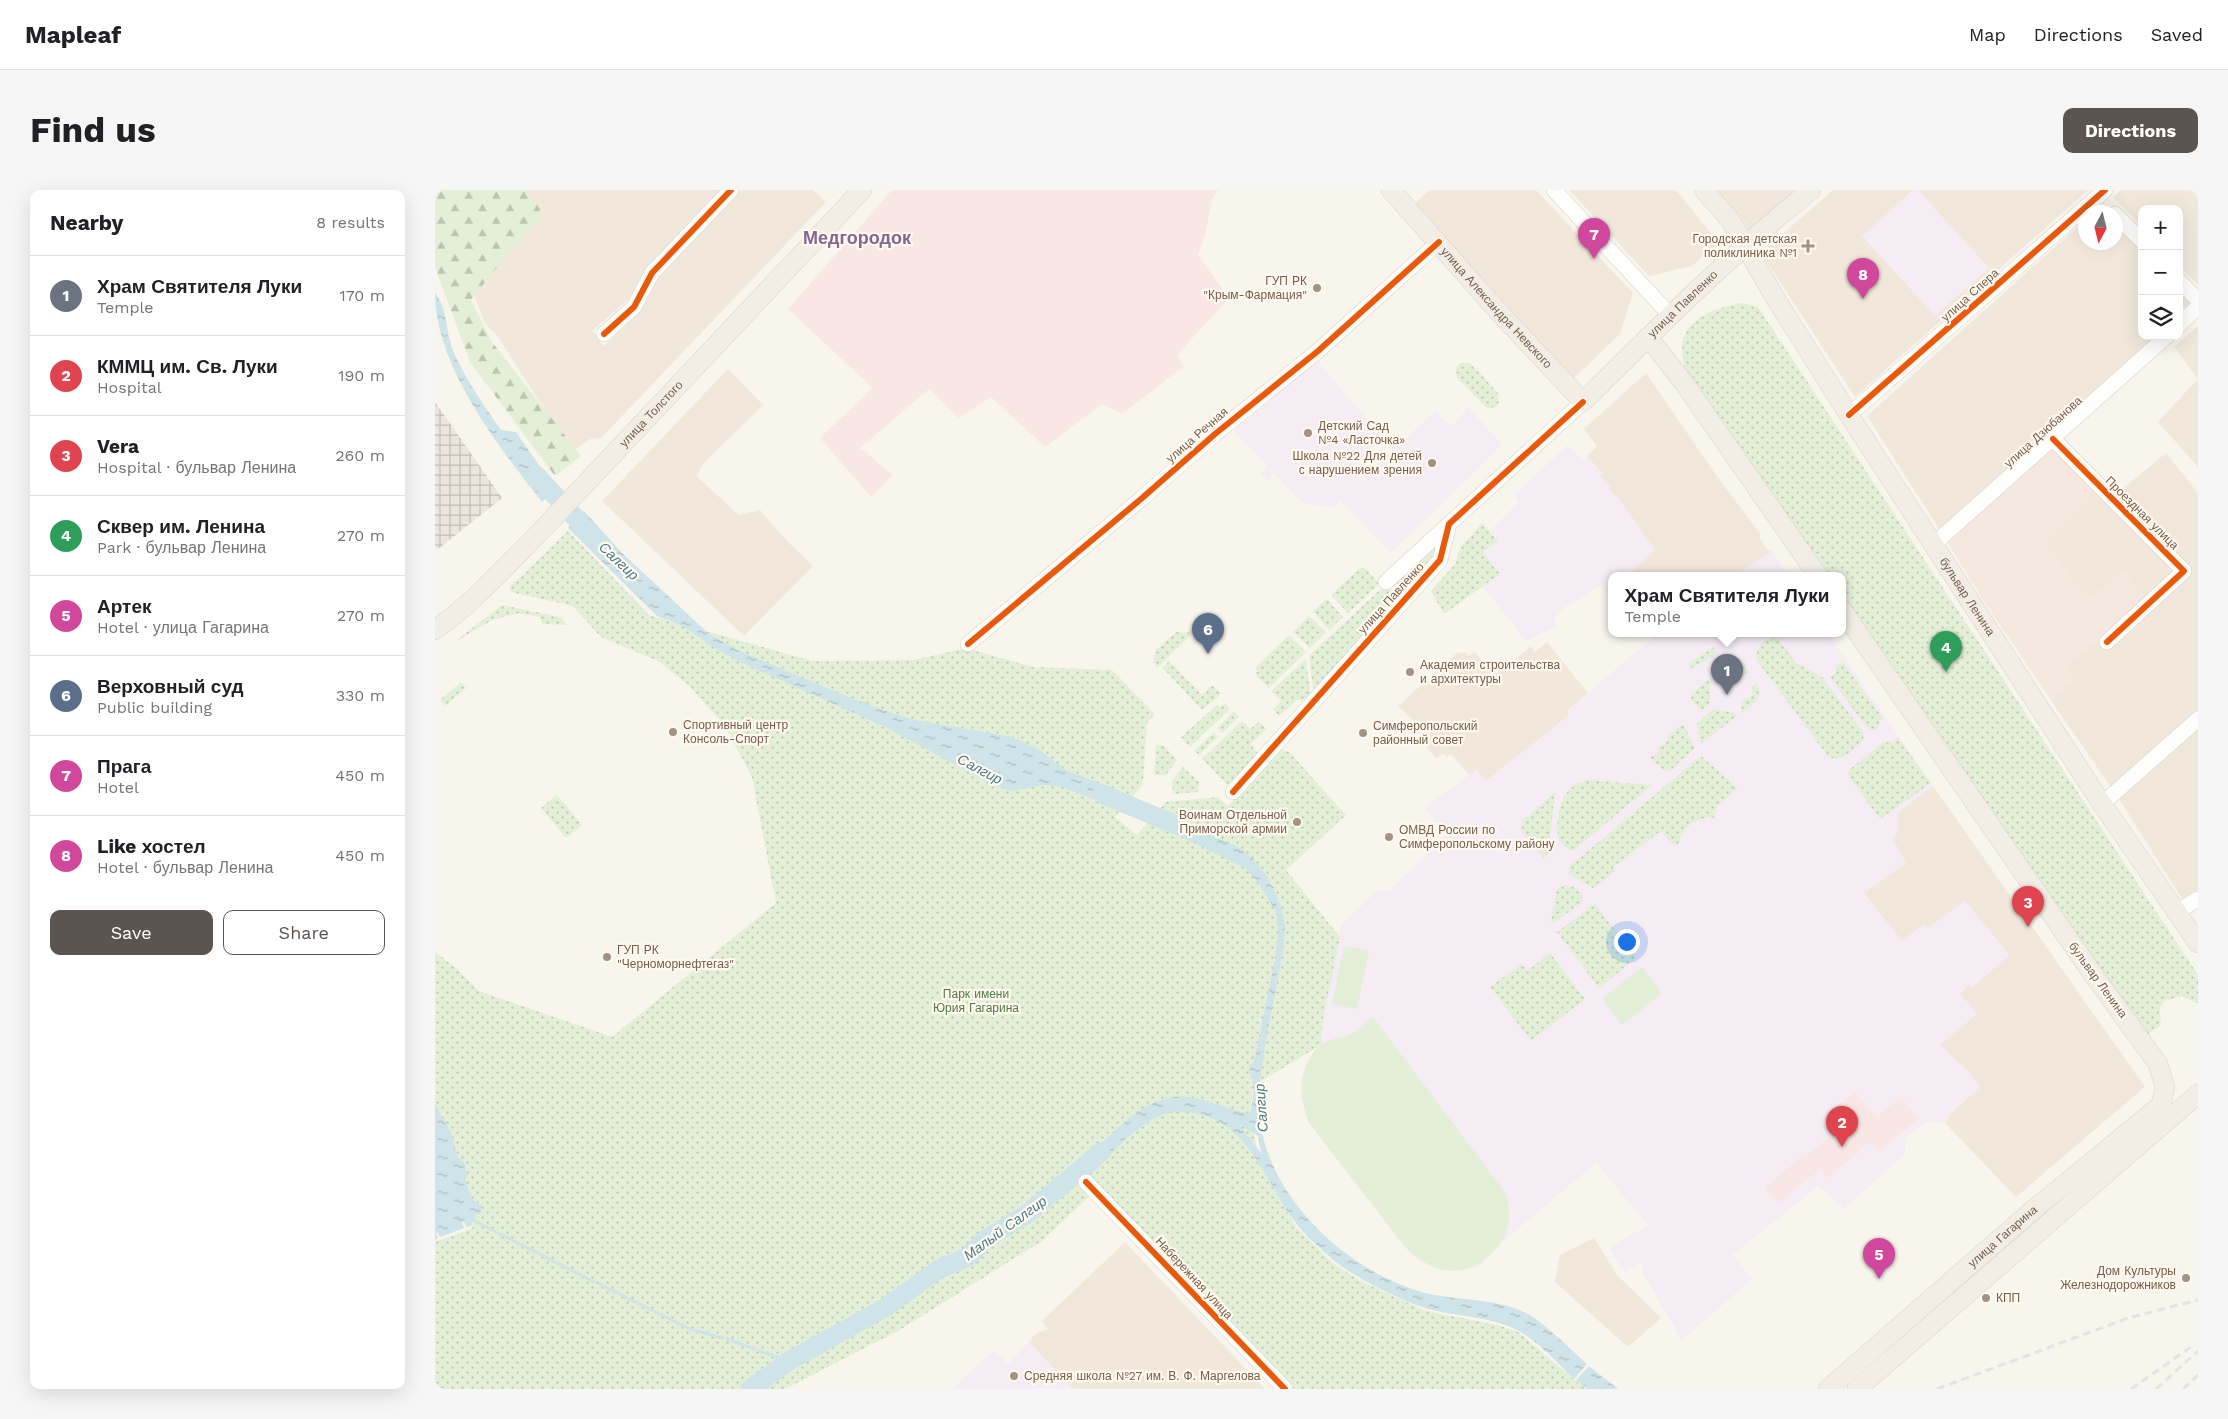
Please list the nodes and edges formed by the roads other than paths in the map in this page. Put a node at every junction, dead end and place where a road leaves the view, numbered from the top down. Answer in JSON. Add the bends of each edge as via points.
{"nodes":[{"id":1,"x":731,"y":190,"type":"edge"},
{"id":2,"x":862,"y":190,"type":"edge"},
{"id":3,"x":1391,"y":190,"type":"edge"},
{"id":4,"x":1554,"y":190,"type":"edge"},
{"id":5,"x":1704,"y":190,"type":"edge"},
{"id":6,"x":1811,"y":190,"type":"edge"},
{"id":7,"x":2101,"y":193,"type":"edge"},
{"id":8,"x":2109,"y":205,"type":"edge"},
{"id":9,"x":2123,"y":222,"type":"edge"},
{"id":10,"x":2138,"y":238,"type":"edge"},
{"id":11,"x":1439,"y":242,"type":"junction"},
{"id":12,"x":1743,"y":246,"type":"junction"},
{"id":13,"x":2183,"y":284,"type":"edge"},
{"id":14,"x":2198,"y":300,"type":"edge"},
{"id":15,"x":2198,"y":308,"type":"edge"},
{"id":16,"x":1670,"y":315,"type":"junction"},
{"id":17,"x":2183,"y":321,"type":"edge"},
{"id":18,"x":604,"y":334,"type":"dead end"},
{"id":19,"x":1648,"y":338,"type":"junction"},
{"id":20,"x":2163,"y":340,"type":"edge"},
{"id":21,"x":1583,"y":402,"type":"junction"},
{"id":22,"x":1849,"y":415,"type":"junction"},
{"id":23,"x":2053,"y":439,"type":"junction"},
{"id":24,"x":1449,"y":524,"type":"junction"},
{"id":25,"x":1934,"y":544,"type":"junction"},
{"id":26,"x":1816,"y":572,"type":"edge"},
{"id":27,"x":1387,"y":582,"type":"dead end"},
{"id":28,"x":1846,"y":616,"type":"edge"},
{"id":29,"x":435,"y":630,"type":"edge"},
{"id":30,"x":2107,"y":642,"type":"dead end"},
{"id":31,"x":968,"y":644,"type":"dead end"},
{"id":32,"x":2198,"y":718,"type":"edge"},
{"id":33,"x":1233,"y":792,"type":"dead end"},
{"id":34,"x":2102,"y":804,"type":"junction"},
{"id":35,"x":2198,"y":900,"type":"edge"},
{"id":36,"x":2177,"y":912,"type":"junction"},
{"id":37,"x":2198,"y":943,"type":"edge"},
{"id":38,"x":2163,"y":1079,"type":"joint"},
{"id":39,"x":2198,"y":1094,"type":"edge"},
{"id":40,"x":1086,"y":1182,"type":"dead end"},
{"id":41,"x":1873,"y":1349,"type":"junction"},
{"id":42,"x":1862,"y":1387,"type":"edge"},
{"id":43,"x":1285,"y":1389,"type":"edge"},
{"id":44,"x":1828,"y":1389,"type":"edge"}],
"edges":[{"from":1,"to":18,"type":"street","via":[[652,273],[634,307]]},
{"from":2,"to":29,"type":"main road","name":"улица Толстого","via":[[540,532],[488,585]]},
{"from":3,"to":11,"type":"main road","name":"улица Александра Невского"},
{"from":4,"to":16,"type":"street"},
{"from":5,"to":12,"type":"main road","name":"бульвар Ленина","via":[[1731,220]]},
{"from":6,"to":12,"type":"main road","name":"улица Павленко"},
{"from":7,"to":8,"type":"street"},
{"from":7,"to":22,"type":"street","name":"улица Спера"},
{"from":9,"to":10,"type":"street"},
{"from":11,"to":21,"type":"main road","name":"улица Александра Невского"},
{"from":11,"to":31,"type":"street","name":"улица Речная","via":[[1318,351]]},
{"from":12,"to":16,"type":"main road","name":"улица Павленко"},
{"from":12,"to":22,"type":"main road","name":"бульвар Ленина"},
{"from":13,"to":14,"type":"street"},
{"from":15,"to":17,"type":"street"},
{"from":16,"to":19,"type":"main road","name":"улица Павленко"},
{"from":19,"to":21,"type":"main road","name":"улица Павленко"},
{"from":19,"to":26,"type":"main road","via":[[1684,383]]},
{"from":20,"to":23,"type":"street","name":"улица Дзюбанова"},
{"from":21,"to":24,"type":"street","name":"улица Павленко"},
{"from":22,"to":25,"type":"main road","name":"бульвар Ленина"},
{"from":23,"to":25,"type":"street","name":"улица Дзюбанова"},
{"from":23,"to":30,"type":"street","name":"Проездная улица","via":[[2184,571]]},
{"from":24,"to":27,"type":"street","name":"улица Павленко"},
{"from":24,"to":33,"type":"street","name":"улица Павленко","via":[[1440,560]]},
{"from":25,"to":34,"type":"main road","name":"бульвар Ленина"},
{"from":28,"to":38,"type":"main road","name":"бульвар Ленина","via":[[2158,1064]]},
{"from":32,"to":34,"type":"street"},
{"from":34,"to":36,"type":"main road","name":"бульвар Ленина"},
{"from":35,"to":36,"type":"street"},
{"from":36,"to":37,"type":"main road","name":"бульвар Ленина"},
{"from":38,"to":41,"type":"main road","name":"улица Гагарина","via":[[2165,1093],[2161,1105],[2027,1215]]},
{"from":39,"to":42,"type":"main road","name":"улица Гагарина","via":[[1954,1303]]},
{"from":40,"to":43,"type":"street","name":"Набережная улица"},
{"from":41,"to":42,"type":"main road"},
{"from":41,"to":44,"type":"main road","name":"улица Гагарина"}]}
